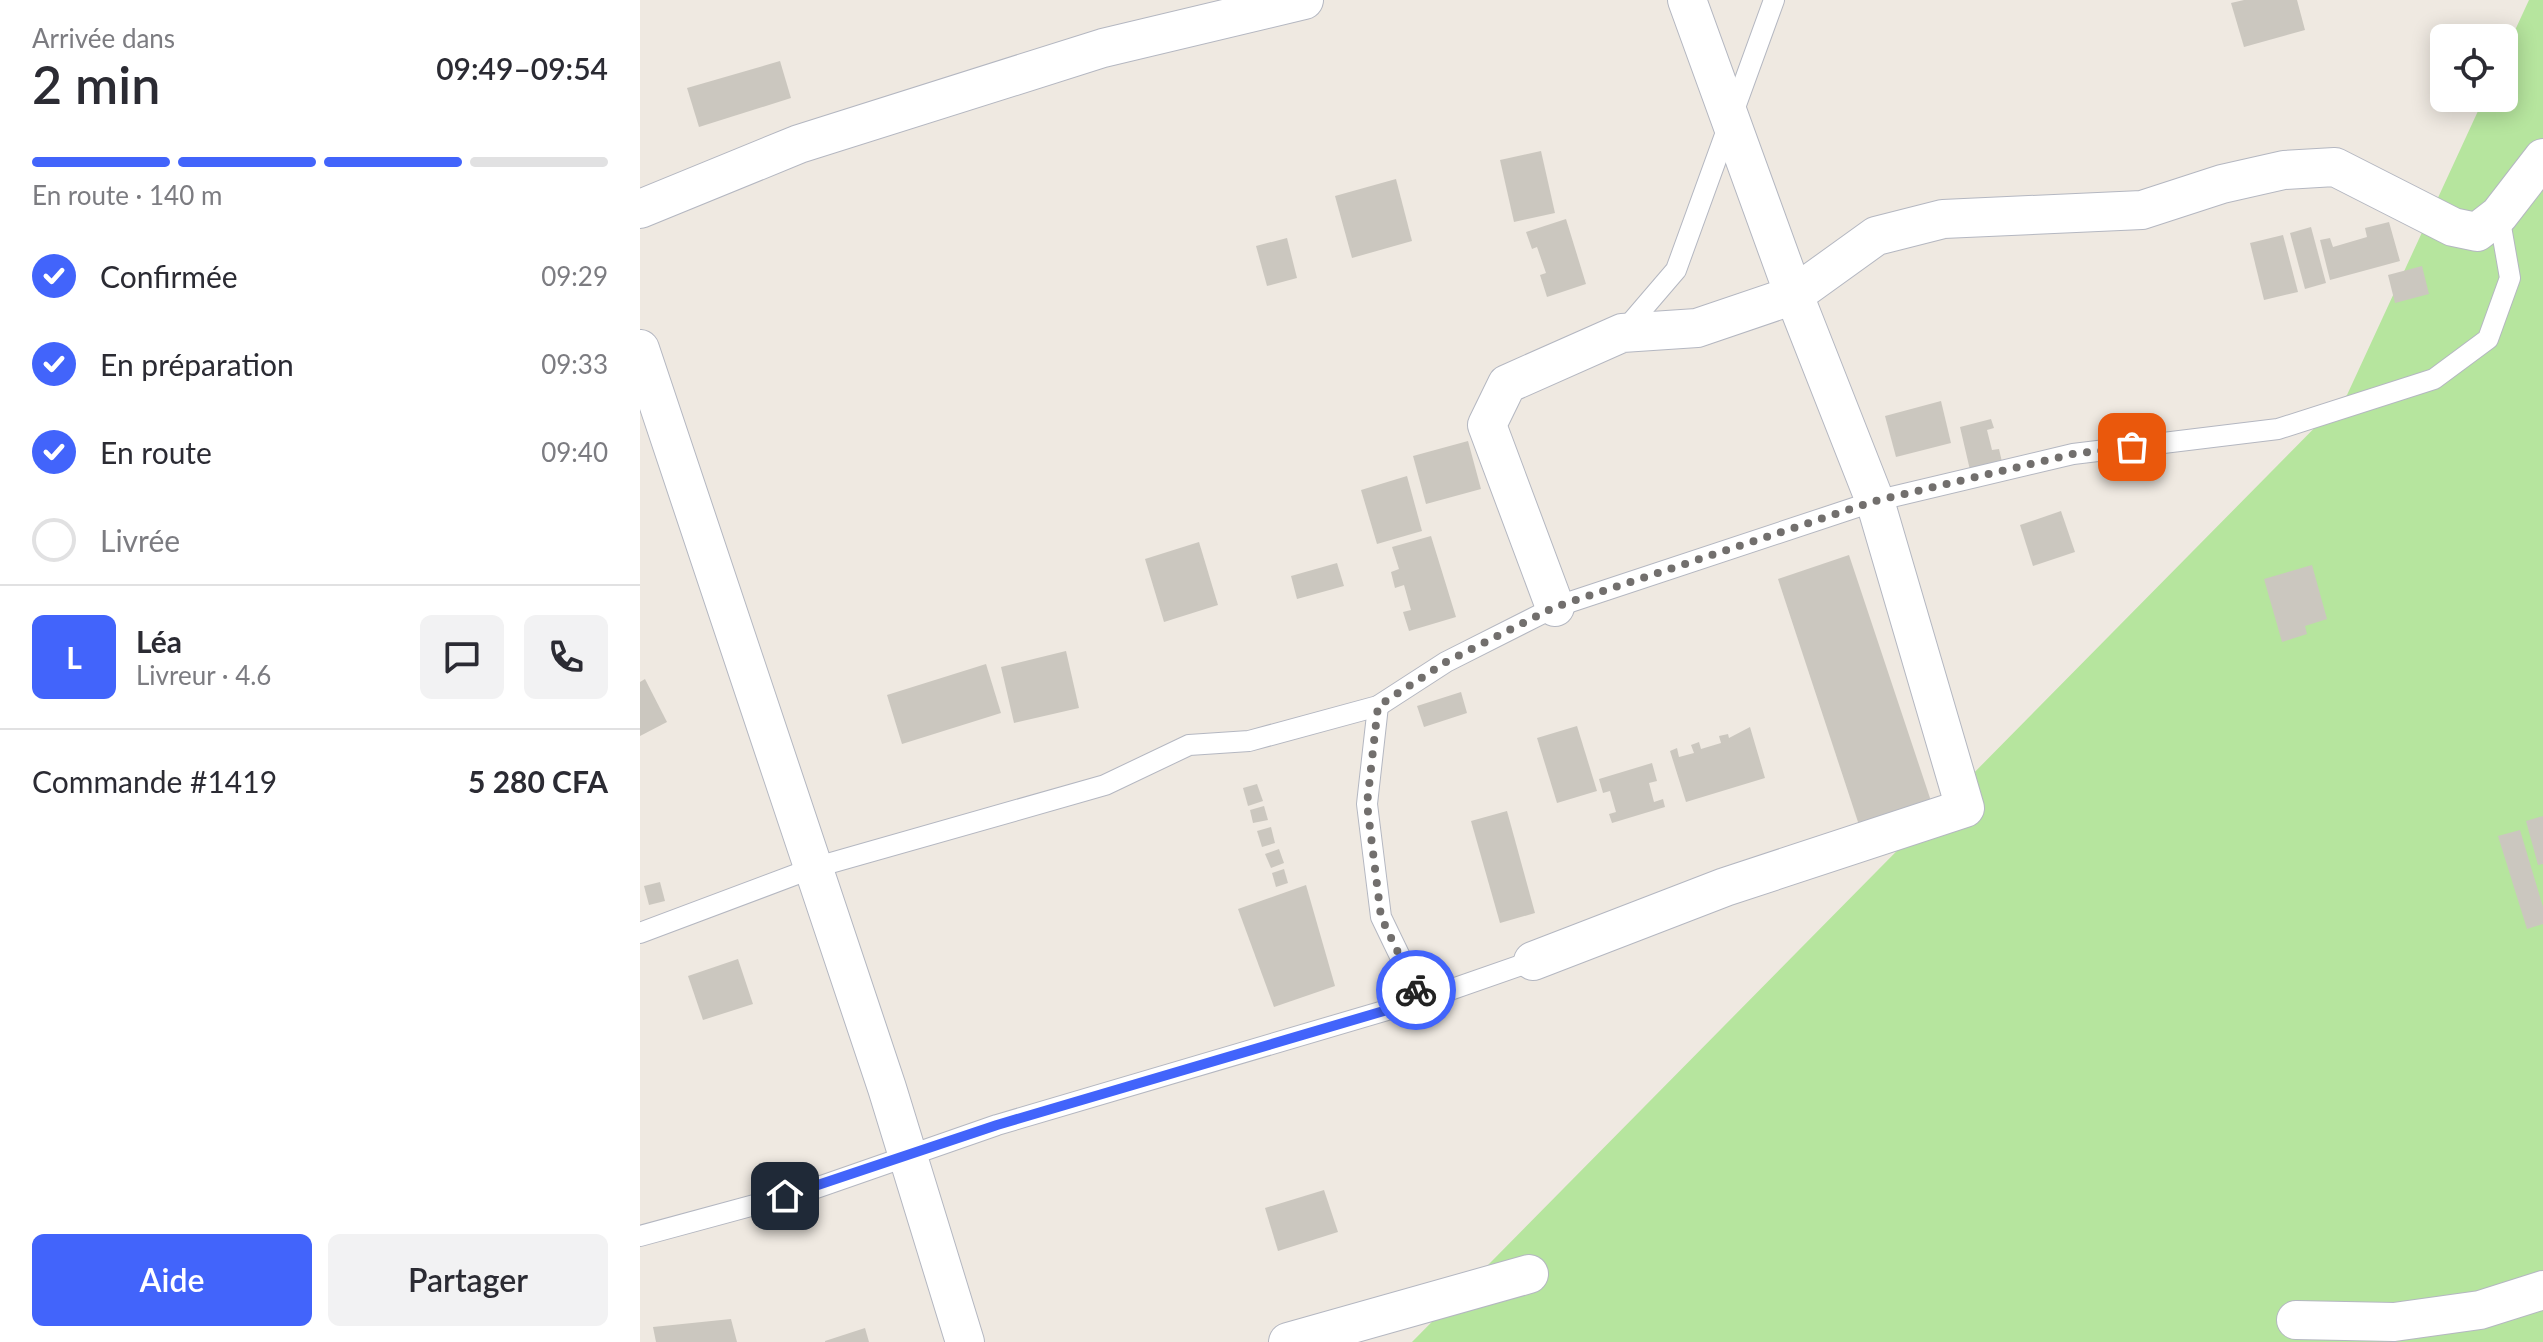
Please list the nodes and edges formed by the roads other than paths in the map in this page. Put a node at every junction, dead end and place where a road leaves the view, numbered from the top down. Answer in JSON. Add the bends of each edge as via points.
{"nodes":[{"id":1,"x":1304,"y":0,"type":"edge"},
{"id":2,"x":1687,"y":0,"type":"edge"},
{"id":3,"x":1774,"y":0,"type":"edge"},
{"id":4,"x":1733,"y":118,"type":"junction"},
{"id":5,"x":2543,"y":158,"type":"edge"},
{"id":6,"x":640,"y":209,"type":"edge"},
{"id":7,"x":2499,"y":215,"type":"junction"},
{"id":8,"x":1794,"y":295,"type":"junction"},
{"id":9,"x":1622,"y":333,"type":"junction"},
{"id":10,"x":640,"y":349,"type":"edge"},
{"id":11,"x":1875,"y":501,"type":"junction"},
{"id":12,"x":1555,"y":607,"type":"junction"},
{"id":13,"x":1378,"y":706,"type":"junction"},
{"id":14,"x":813,"y":868,"type":"junction"},
{"id":15,"x":640,"y":933,"type":"edge"},
{"id":16,"x":1533,"y":961,"type":"joint"},
{"id":17,"x":1421,"y":1000,"type":"junction"},
{"id":18,"x":908,"y":1156,"type":"junction"},
{"id":19,"x":640,"y":1236,"type":"edge"},
{"id":20,"x":1529,"y":1274,"type":"dead end"},
{"id":21,"x":2543,"y":1290,"type":"edge"},
{"id":22,"x":2296,"y":1320,"type":"dead end"},
{"id":23,"x":965,"y":1342,"type":"edge"},
{"id":24,"x":1288,"y":1342,"type":"edge"}],
"edges":[{"from":1,"to":6,"type":"street","via":[[1042,67],[799,144]]},
{"from":2,"to":4,"type":"street"},
{"from":3,"to":4,"type":"lane"},
{"from":4,"to":8,"type":"street"},
{"from":4,"to":9,"type":"lane","via":[[1676,270]]},
{"from":5,"to":7,"type":"street"},
{"from":7,"to":8,"type":"street","via":[[2477,232],[2453,227],[2335,167],[2284,170],[2142,210],[1943,219],[1903,229],[1876,236]]},
{"from":7,"to":11,"type":"lane","via":[[2510,278],[2488,339],[2434,379],[2278,429],[2073,454]]},
{"from":8,"to":9,"type":"street","via":[[1697,328]]},
{"from":8,"to":11,"type":"street"},
{"from":9,"to":12,"type":"street","via":[[1507,384],[1487,425]]},
{"from":10,"to":14,"type":"street"},
{"from":11,"to":12,"type":"lane"},
{"from":11,"to":16,"type":"street","via":[[1965,808],[1725,887]]},
{"from":12,"to":13,"type":"lane","via":[[1446,662]]},
{"from":13,"to":14,"type":"lane","via":[[1249,741],[1189,745],[1105,785]]},
{"from":13,"to":17,"type":"lane","via":[[1367,804],[1381,917]]},
{"from":14,"to":15,"type":"lane"},
{"from":14,"to":18,"type":"street"},
{"from":16,"to":17,"type":"lane"},
{"from":17,"to":18,"type":"lane"},
{"from":18,"to":19,"type":"lane","via":[[813,1189]]},
{"from":18,"to":23,"type":"street"},
{"from":20,"to":24,"type":"street"},
{"from":21,"to":22,"type":"street","via":[[2480,1310],[2394,1322]]}]}
